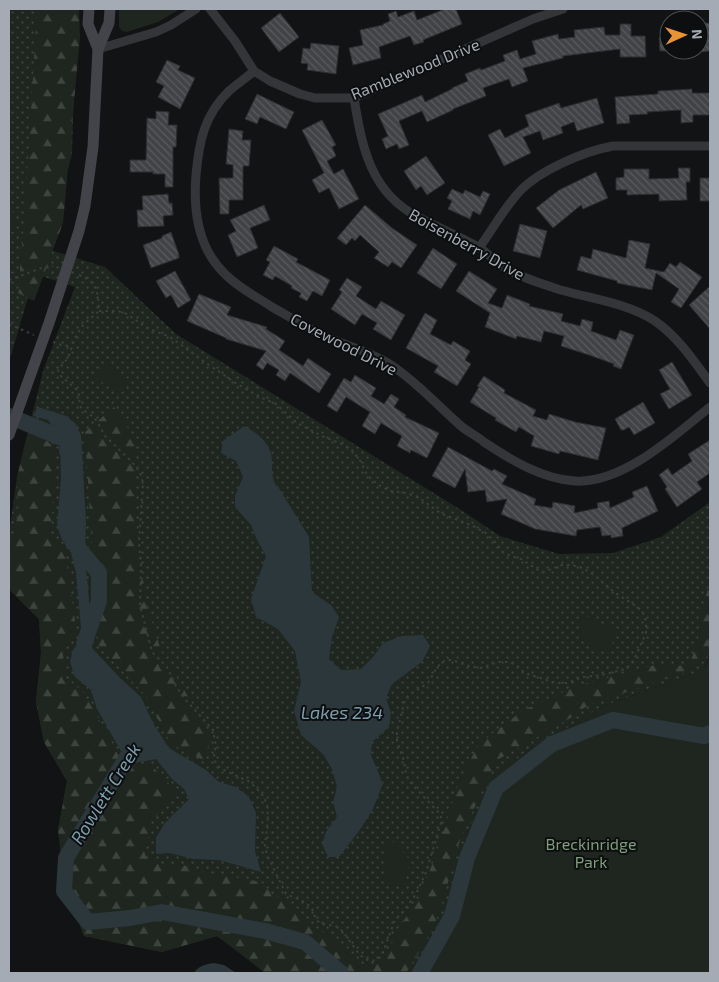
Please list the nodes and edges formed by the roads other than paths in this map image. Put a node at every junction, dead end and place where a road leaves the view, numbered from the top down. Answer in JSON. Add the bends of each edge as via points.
{"nodes":[{"id":1,"x":89,"y":9,"type":"edge"},
{"id":2,"x":110,"y":9,"type":"edge"},
{"id":3,"x":196,"y":9,"type":"edge"},
{"id":4,"x":210,"y":9,"type":"edge"},
{"id":5,"x":563,"y":9,"type":"edge"},
{"id":6,"x":98,"y":49,"type":"junction"},
{"id":7,"x":254,"y":71,"type":"junction"},
{"id":8,"x":354,"y":98,"type":"junction"},
{"id":9,"x":710,"y":146,"type":"edge"},
{"id":10,"x":480,"y":248,"type":"junction"},
{"id":11,"x":710,"y":383,"type":"edge"},
{"id":12,"x":710,"y":407,"type":"edge"},
{"id":13,"x":9,"y":435,"type":"edge"}],
"edges":[{"from":1,"to":6,"type":"main road","via":[[88,24]]},
{"from":2,"to":6,"type":"main road","via":[[109,23]]},
{"from":3,"to":6,"type":"street","via":[[156,32]]},
{"from":4,"to":7,"type":"street","name":"Ramblewood Drive"},
{"from":5,"to":8,"type":"street","name":"Ramblewood Drive","via":[[533,19]]},
{"from":6,"to":13,"type":"main road","via":[[93,147],[85,206],[49,323]]},
{"from":7,"to":8,"type":"street","name":"Ramblewood Drive","via":[[300,94],[315,98]]},
{"from":7,"to":12,"type":"street","name":"Covewood Drive","via":[[214,108],[199,149],[195,200],[198,230],[216,264],[234,282],[318,333],[389,364],[462,427],[533,471],[555,479],[593,480],[622,470],[655,450]]},
{"from":8,"to":10,"type":"street","name":"Boisenberry Drive","via":[[366,155],[388,195],[419,218]]},
{"from":9,"to":10,"type":"street","via":[[613,146],[580,155],[545,172],[522,189]]},
{"from":10,"to":11,"type":"street","name":"Boisenberry Drive","via":[[517,274],[636,311],[654,321],[692,358]]}]}
